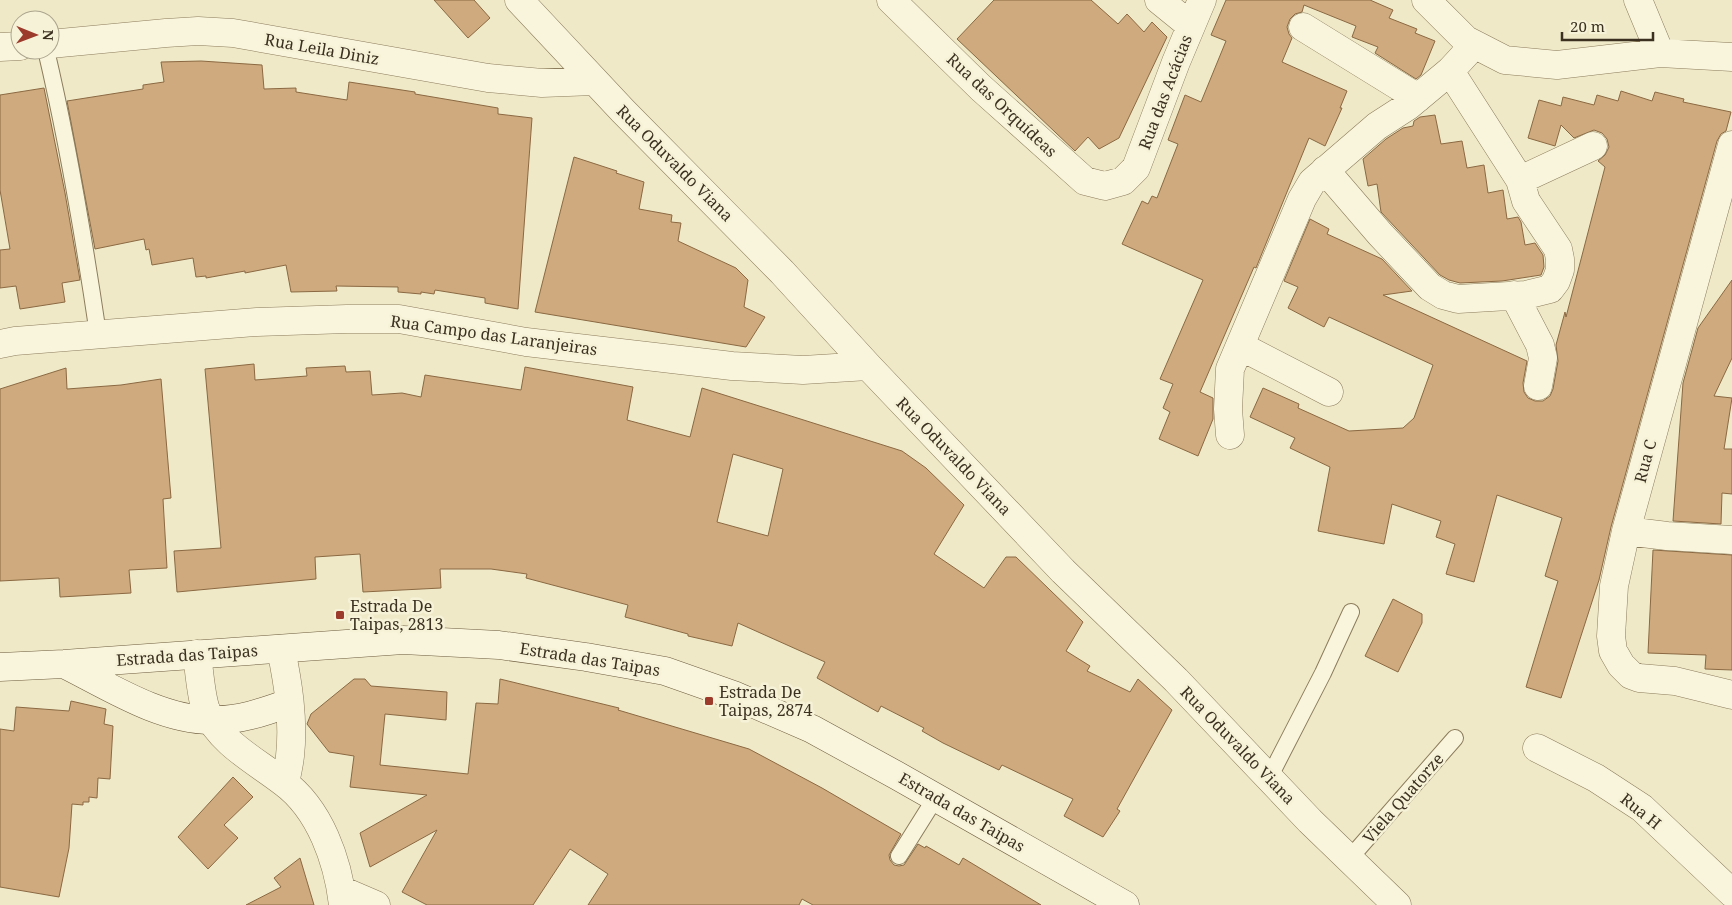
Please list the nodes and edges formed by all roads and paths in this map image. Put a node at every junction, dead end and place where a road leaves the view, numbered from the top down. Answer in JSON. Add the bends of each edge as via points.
{"nodes":[{"id":1,"x":519,"y":0,"type":"edge"},
{"id":2,"x":891,"y":0,"type":"edge"},
{"id":3,"x":1159,"y":0,"type":"edge"},
{"id":4,"x":1202,"y":0,"type":"edge"},
{"id":5,"x":1426,"y":0,"type":"edge"},
{"id":6,"x":1638,"y":0,"type":"edge"},
{"id":7,"x":1191,"y":26,"type":"junction"},
{"id":8,"x":1303,"y":27,"type":"dead end"},
{"id":9,"x":60,"y":43,"type":"edge"},
{"id":10,"x":1474,"y":45,"type":"junction"},
{"id":11,"x":1660,"y":53,"type":"junction"},
{"id":12,"x":1732,"y":57,"type":"edge"},
{"id":13,"x":48,"y":60,"type":"edge"},
{"id":14,"x":1450,"y":72,"type":"junction"},
{"id":15,"x":594,"y":81,"type":"junction"},
{"id":16,"x":1418,"y":98,"type":"junction"},
{"id":17,"x":1732,"y":144,"type":"edge"},
{"id":18,"x":1593,"y":146,"type":"dead end"},
{"id":19,"x":1325,"y":170,"type":"junction"},
{"id":20,"x":1520,"y":180,"type":"junction"},
{"id":21,"x":1124,"y":181,"type":"joint"},
{"id":22,"x":1514,"y":295,"type":"junction"},
{"id":23,"x":98,"y":334,"type":"junction"},
{"id":24,"x":0,"y":344,"type":"edge"},
{"id":25,"x":1240,"y":346,"type":"junction"},
{"id":26,"x":868,"y":366,"type":"junction"},
{"id":27,"x":1538,"y":386,"type":"dead end"},
{"id":28,"x":1329,"y":392,"type":"dead end"},
{"id":29,"x":1230,"y":435,"type":"dead end"},
{"id":30,"x":1626,"y":531,"type":"junction"},
{"id":31,"x":1732,"y":540,"type":"edge"},
{"id":32,"x":1351,"y":612,"type":"dead end"},
{"id":33,"x":281,"y":648,"type":"junction"},
{"id":34,"x":197,"y":654,"type":"junction"},
{"id":35,"x":64,"y":664,"type":"junction"},
{"id":36,"x":0,"y":667,"type":"edge"},
{"id":37,"x":1732,"y":696,"type":"edge"},
{"id":38,"x":289,"y":702,"type":"junction"},
{"id":39,"x":212,"y":720,"type":"junction"},
{"id":40,"x":1455,"y":738,"type":"dead end"},
{"id":41,"x":1537,"y":748,"type":"dead end"},
{"id":42,"x":1269,"y":778,"type":"junction"},
{"id":43,"x":285,"y":783,"type":"junction"},
{"id":44,"x":936,"y":797,"type":"junction"},
{"id":45,"x":899,"y":856,"type":"dead end"},
{"id":46,"x":1350,"y":858,"type":"junction"},
{"id":47,"x":1732,"y":893,"type":"edge"},
{"id":48,"x":342,"y":898,"type":"edge"},
{"id":49,"x":376,"y":905,"type":"edge"},
{"id":50,"x":1125,"y":905,"type":"edge"},
{"id":51,"x":1397,"y":905,"type":"edge"}],
"edges":[{"from":1,"to":15,"type":"street","name":"Rua Oduvaldo Viana"},
{"from":2,"to":21,"type":"street","name":"Rua das Orquídeas","via":[[981,88],[1085,181],[1105,186]]},
{"from":3,"to":7,"type":"street"},
{"from":4,"to":7,"type":"street","name":"Rua das Acácias"},
{"from":5,"to":10,"type":"street"},
{"from":6,"to":11,"type":"street"},
{"from":7,"to":21,"type":"street","name":"Rua das Acácias","via":[[1136,168]]},
{"from":8,"to":16,"type":"street"},
{"from":9,"to":15,"type":"street","name":"Rua Leila Diniz","via":[[198,31],[233,33],[488,78],[542,83]]},
{"from":10,"to":11,"type":"street","via":[[1506,60],[1557,65]]},
{"from":10,"to":14,"type":"street"},
{"from":11,"to":12,"type":"street"},
{"from":13,"to":23,"type":"lane"},
{"from":14,"to":16,"type":"street"},
{"from":14,"to":20,"type":"street"},
{"from":15,"to":26,"type":"street","name":"Rua Oduvaldo Viana","via":[[782,272]]},
{"from":16,"to":19,"type":"street","via":[[1377,126]]},
{"from":17,"to":30,"type":"street","name":"Rua C"},
{"from":18,"to":20,"type":"street"},
{"from":19,"to":22,"type":"street","via":[[1430,287],[1458,299]]},
{"from":19,"to":25,"type":"street","via":[[1312,182],[1302,199]]},
{"from":20,"to":22,"type":"street","via":[[1526,201],[1558,249],[1560,270],[1550,289]]},
{"from":22,"to":27,"type":"street","via":[[1540,345],[1543,358]]},
{"from":23,"to":24,"type":"street","name":"Rua Campo das Laranjeiras"},
{"from":23,"to":26,"type":"street","name":"Rua Campo das Laranjeiras","via":[[257,322],[399,319],[526,342],[732,366],[803,370]]},
{"from":25,"to":28,"type":"street"},
{"from":25,"to":29,"type":"street","via":[[1230,369]]},
{"from":26,"to":42,"type":"street","name":"Rua Oduvaldo Viana","via":[[1063,571],[1176,680]]},
{"from":30,"to":31,"type":"street"},
{"from":30,"to":37,"type":"street","name":"Rua C","via":[[1614,586],[1611,636],[1613,651],[1621,665],[1639,678],[1675,681]]},
{"from":32,"to":42,"type":"lane"},
{"from":33,"to":34,"type":"street","name":"Estrada das Taipas"},
{"from":33,"to":38,"type":"street"},
{"from":33,"to":44,"type":"street","name":"Estrada das Taipas","via":[[403,640],[499,645],[665,671],[736,696],[812,730]]},
{"from":34,"to":35,"type":"street","name":"Estrada das Taipas"},
{"from":34,"to":39,"type":"street","via":[[205,709]]},
{"from":35,"to":36,"type":"street","name":"Estrada das Taipas"},
{"from":35,"to":39,"type":"street","via":[[160,711]]},
{"from":38,"to":39,"type":"street","via":[[245,717]]},
{"from":38,"to":43,"type":"street","via":[[290,756]]},
{"from":39,"to":43,"type":"street","via":[[223,735],[253,761]]},
{"from":40,"to":46,"type":"lane","name":"Viela Quatorze"},
{"from":41,"to":47,"type":"street","name":"Rua H","via":[[1596,778],[1642,808]]},
{"from":42,"to":46,"type":"street","name":"Rua Oduvaldo Viana"},
{"from":43,"to":48,"type":"street","via":[[308,804],[326,838]]},
{"from":44,"to":45,"type":"lane"},
{"from":44,"to":50,"type":"street","name":"Estrada das Taipas"},
{"from":46,"to":51,"type":"street","name":"Rua Oduvaldo Viana"},
{"from":48,"to":49,"type":"street"}]}
